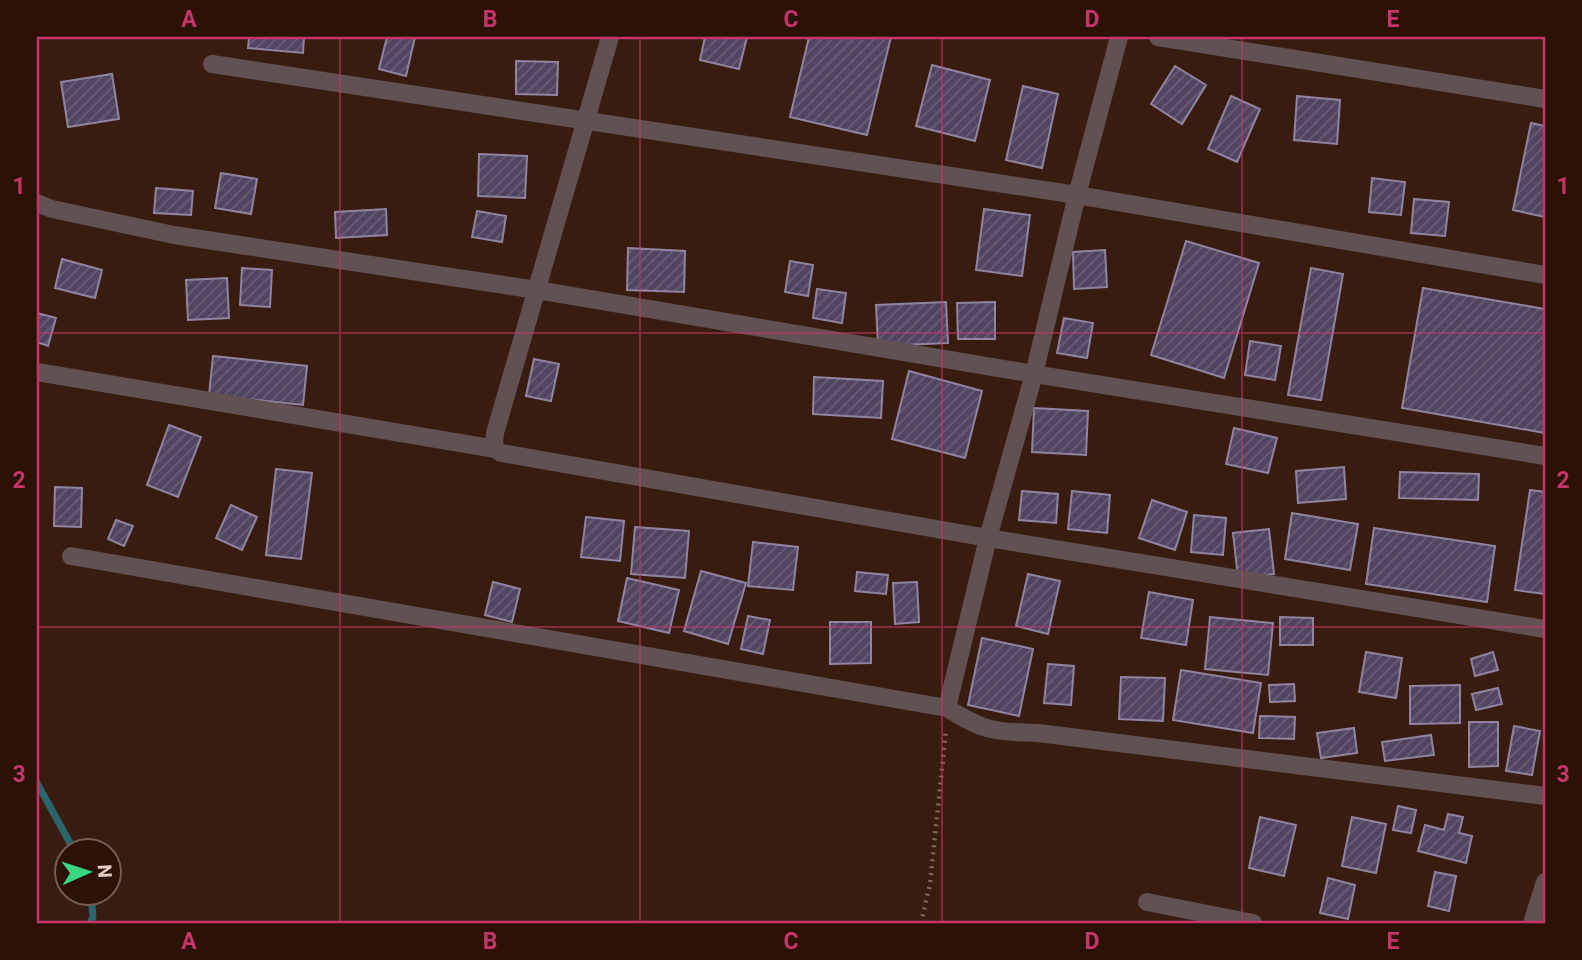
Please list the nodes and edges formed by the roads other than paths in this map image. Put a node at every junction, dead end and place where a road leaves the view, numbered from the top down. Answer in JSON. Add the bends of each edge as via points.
{"nodes":[{"id":1,"x":610,"y":37,"type":"edge"},
{"id":2,"x":1119,"y":37,"type":"edge"},
{"id":3,"x":1158,"y":37,"type":"edge"},
{"id":4,"x":212,"y":64,"type":"dead end"},
{"id":5,"x":1545,"y":99,"type":"edge"},
{"id":6,"x":586,"y":119,"type":"junction"},
{"id":7,"x":1077,"y":195,"type":"junction"},
{"id":8,"x":37,"y":203,"type":"edge"},
{"id":9,"x":1545,"y":275,"type":"edge"},
{"id":10,"x":537,"y":290,"type":"junction"},
{"id":11,"x":37,"y":372,"type":"edge"},
{"id":12,"x":1034,"y":374,"type":"junction"},
{"id":13,"x":496,"y":449,"type":"junction"},
{"id":14,"x":1545,"y":456,"type":"edge"},
{"id":15,"x":988,"y":538,"type":"junction"},
{"id":16,"x":71,"y":556,"type":"dead end"},
{"id":17,"x":1545,"y":629,"type":"edge"},
{"id":18,"x":947,"y":708,"type":"junction"},
{"id":19,"x":1545,"y":796,"type":"edge"},
{"id":20,"x":1545,"y":882,"type":"edge"},
{"id":21,"x":1147,"y":902,"type":"dead end"},
{"id":22,"x":1253,"y":923,"type":"edge"},
{"id":23,"x":1532,"y":923,"type":"edge"}],
"edges":[{"from":1,"to":6,"type":"street"},
{"from":2,"to":7,"type":"street"},
{"from":3,"to":5,"type":"street"},
{"from":4,"to":6,"type":"street"},
{"from":6,"to":7,"type":"street"},
{"from":6,"to":10,"type":"street"},
{"from":7,"to":9,"type":"street"},
{"from":7,"to":12,"type":"street"},
{"from":8,"to":10,"type":"street","via":[[174,235]]},
{"from":10,"to":12,"type":"street"},
{"from":10,"to":13,"type":"street","via":[[495,433]]},
{"from":11,"to":13,"type":"street"},
{"from":12,"to":14,"type":"street"},
{"from":12,"to":15,"type":"street"},
{"from":13,"to":15,"type":"street"},
{"from":15,"to":17,"type":"street"},
{"from":15,"to":18,"type":"street"},
{"from":16,"to":18,"type":"street"},
{"from":18,"to":19,"type":"street","via":[[988,729]]},
{"from":20,"to":23,"type":"street"},
{"from":21,"to":22,"type":"street"}]}
